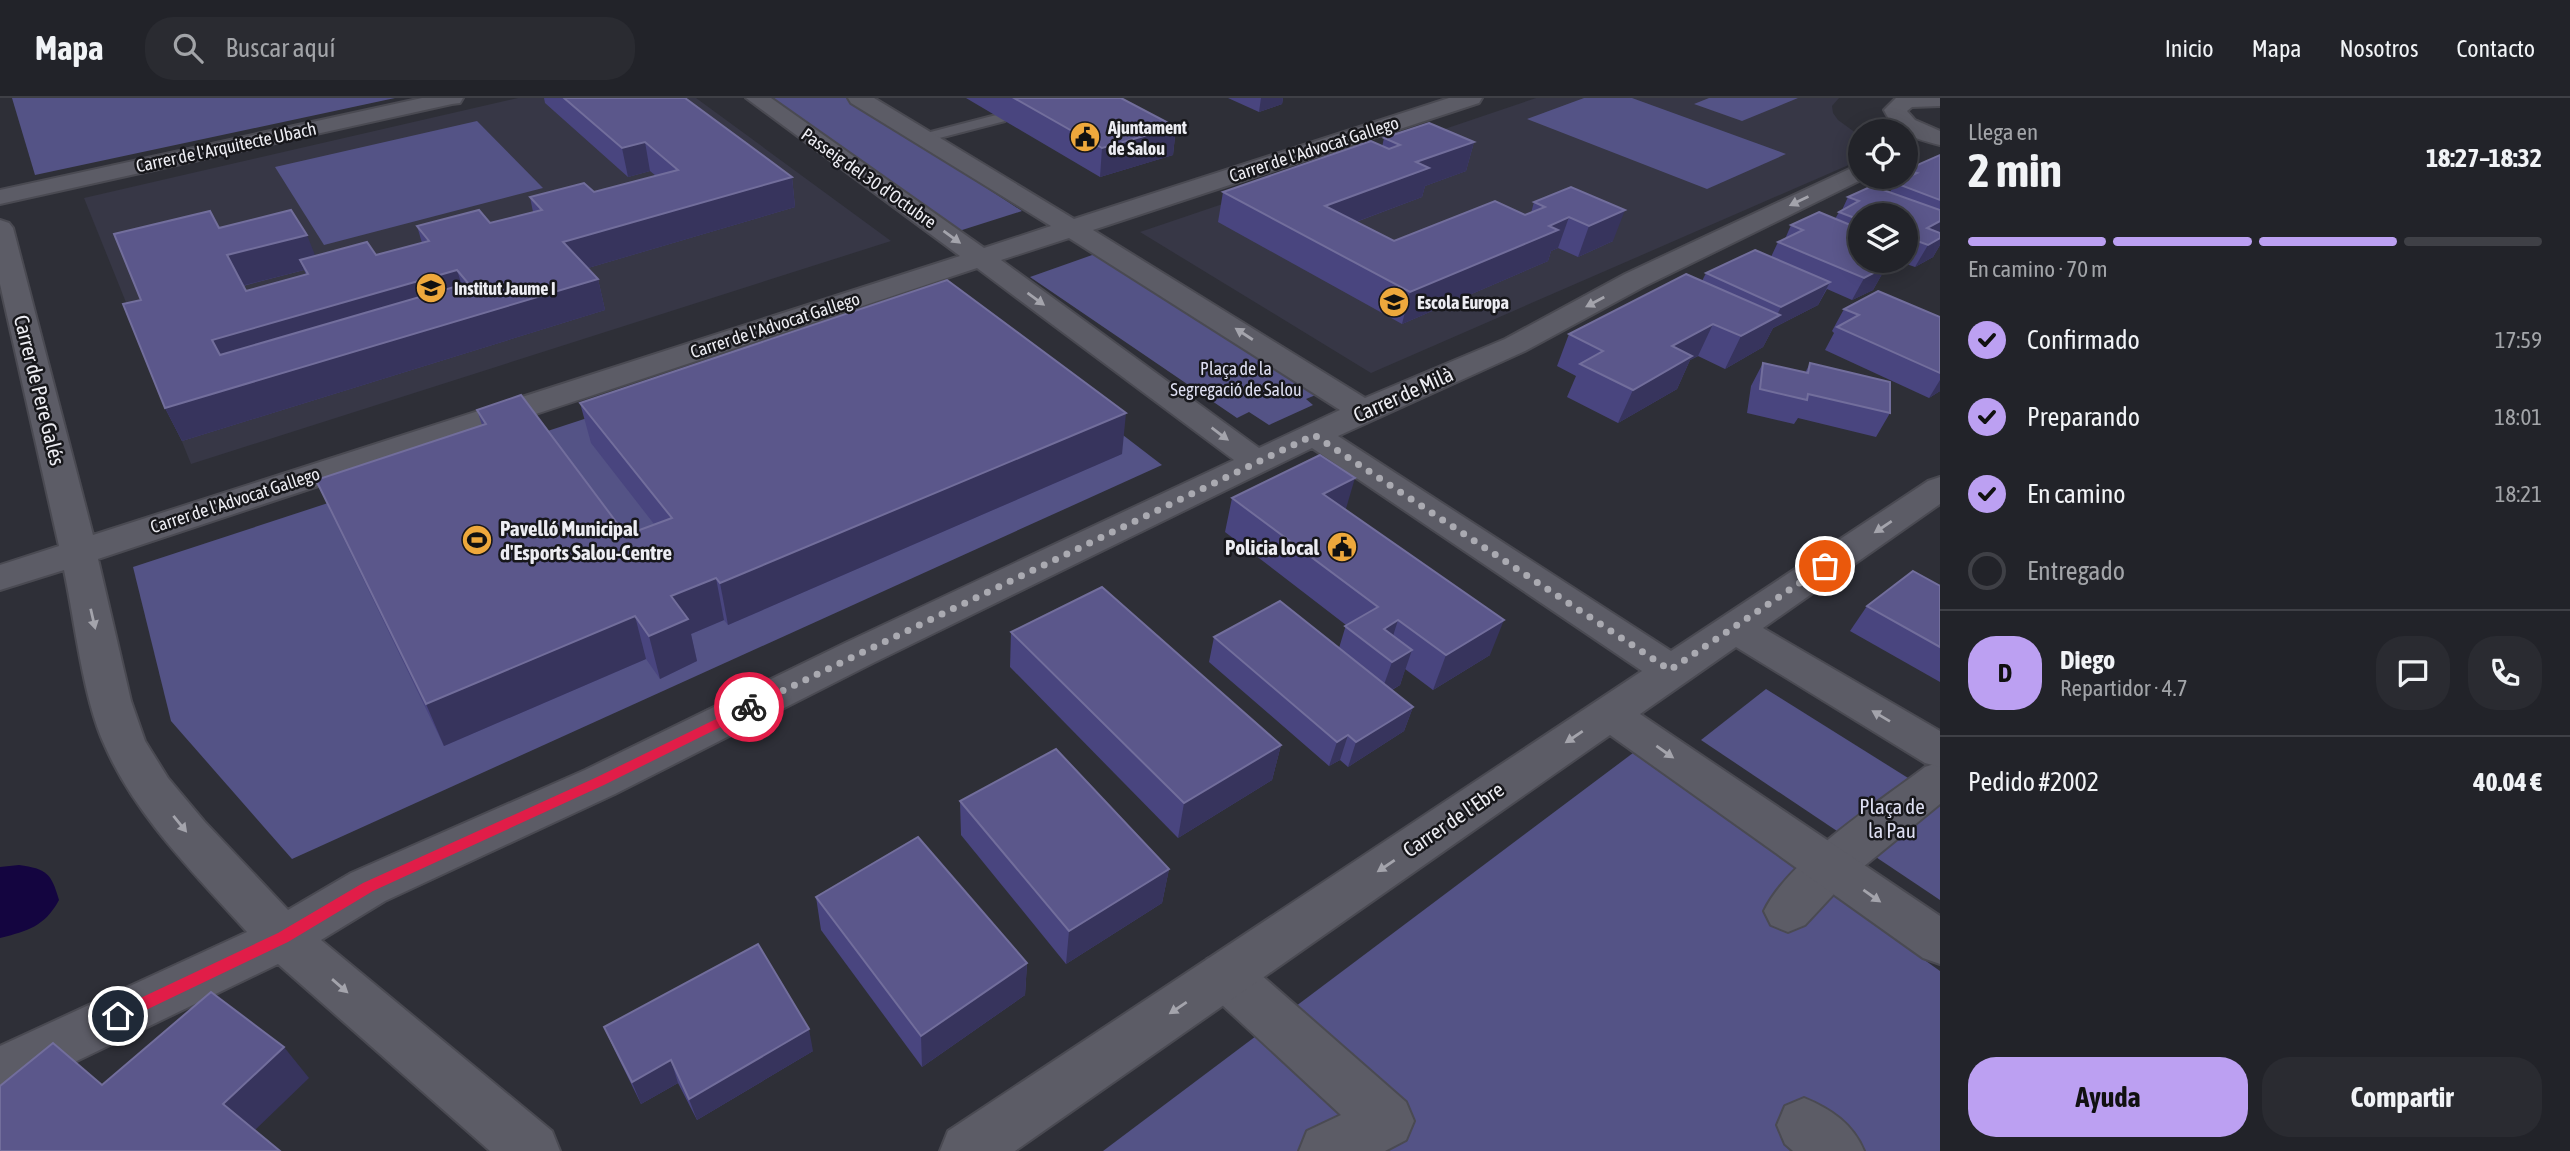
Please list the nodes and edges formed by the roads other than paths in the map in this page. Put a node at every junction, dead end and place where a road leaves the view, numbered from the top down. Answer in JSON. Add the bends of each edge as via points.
{"nodes":[{"id":1,"x":452,"y":98,"type":"edge"},
{"id":2,"x":757,"y":98,"type":"edge"},
{"id":3,"x":859,"y":98,"type":"edge"},
{"id":4,"x":1471,"y":98,"type":"edge"},
{"id":5,"x":1940,"y":99,"type":"edge"},
{"id":6,"x":1887,"y":102,"type":"edge"},
{"id":7,"x":1000,"y":118,"type":"dead end"},
{"id":8,"x":1936,"y":137,"type":"edge"},
{"id":9,"x":923,"y":138,"type":"junction"},
{"id":10,"x":1918,"y":144,"type":"edge"},
{"id":11,"x":1848,"y":177,"type":"edge"},
{"id":12,"x":0,"y":197,"type":"edge"},
{"id":13,"x":0,"y":228,"type":"edge"},
{"id":14,"x":1069,"y":229,"type":"junction"},
{"id":15,"x":981,"y":258,"type":"junction"},
{"id":16,"x":1363,"y":411,"type":"junction"},
{"id":17,"x":1314,"y":435,"type":"junction"},
{"id":18,"x":1258,"y":462,"type":"junction"},
{"id":19,"x":1940,"y":488,"type":"edge"},
{"id":20,"x":78,"y":552,"type":"junction"},
{"id":21,"x":0,"y":578,"type":"edge"},
{"id":22,"x":1734,"y":628,"type":"junction"},
{"id":23,"x":1670,"y":670,"type":"junction"},
{"id":24,"x":1609,"y":713,"type":"junction"},
{"id":25,"x":1940,"y":751,"type":"edge"},
{"id":26,"x":1940,"y":779,"type":"edge"},
{"id":27,"x":1830,"y":867,"type":"junction"},
{"id":28,"x":1788,"y":911,"type":"dead end"},
{"id":29,"x":283,"y":938,"type":"junction"},
{"id":30,"x":1940,"y":943,"type":"edge"},
{"id":31,"x":1225,"y":975,"type":"junction"},
{"id":32,"x":0,"y":1073,"type":"edge"},
{"id":33,"x":532,"y":1151,"type":"edge"},
{"id":34,"x":968,"y":1151,"type":"edge"},
{"id":35,"x":1327,"y":1151,"type":"edge"}],
"edges":[{"from":1,"to":12,"type":"street","name":"Carrer de l'Arquitecte Ubach"},
{"from":2,"to":15,"type":"street","name":"Passeig del 30 d'Octubre","one_way":true},
{"from":3,"to":9,"type":"street"},
{"from":4,"to":14,"type":"street","name":"Carrer de l'Advocat Gallego"},
{"from":5,"to":6,"type":"street"},
{"from":6,"to":8,"type":"street","via":[[1916,130]]},
{"from":7,"to":9,"type":"lane"},
{"from":8,"to":10,"type":"street"},
{"from":9,"to":14,"type":"street"},
{"from":11,"to":16,"type":"street","name":"Carrer de Milà","one_way":true,"via":[[1515,345]]},
{"from":13,"to":20,"type":"street","name":"Carrer de Pere Galés"},
{"from":14,"to":15,"type":"street","name":"Carrer de l'Advocat Gallego"},
{"from":16,"to":14,"type":"street","one_way":true,"via":[[1187,297]]},
{"from":15,"to":18,"type":"street","one_way":true},
{"from":15,"to":20,"type":"street","name":"Carrer de l'Advocat Gallego"},
{"from":16,"to":17,"type":"street","name":"Carrer de Milà"},
{"from":17,"to":18,"type":"street","name":"Carrer de Milà"},
{"from":17,"to":23,"type":"street"},
{"from":18,"to":29,"type":"street","name":"Carrer de Milà","via":[[600,782],[368,887]]},
{"from":19,"to":22,"type":"street","name":"Carrer de l'Ebre","one_way":true},
{"from":20,"to":21,"type":"street","name":"Carrer de l'Advocat Gallego"},
{"from":20,"to":29,"type":"street","name":"Carrer de Pere Galés","one_way":true,"via":[[125,746],[188,834]]},
{"from":22,"to":23,"type":"street","name":"Carrer de l'Ebre"},
{"from":25,"to":22,"type":"street","one_way":true},
{"from":23,"to":24,"type":"street","name":"Carrer de l'Ebre"},
{"from":24,"to":27,"type":"street","one_way":true},
{"from":24,"to":31,"type":"street","name":"Carrer de l'Ebre","one_way":true},
{"from":26,"to":27,"type":"street"},
{"from":27,"to":28,"type":"street"},
{"from":27,"to":30,"type":"street","one_way":true},
{"from":29,"to":32,"type":"street","name":"Carrer de Milà"},
{"from":29,"to":33,"type":"street","name":"Carrer de Pere Galés","one_way":true},
{"from":31,"to":34,"type":"street","name":"Carrer de l'Ebre","one_way":true},
{"from":31,"to":35,"type":"street","via":[[1387,1121]]}]}
